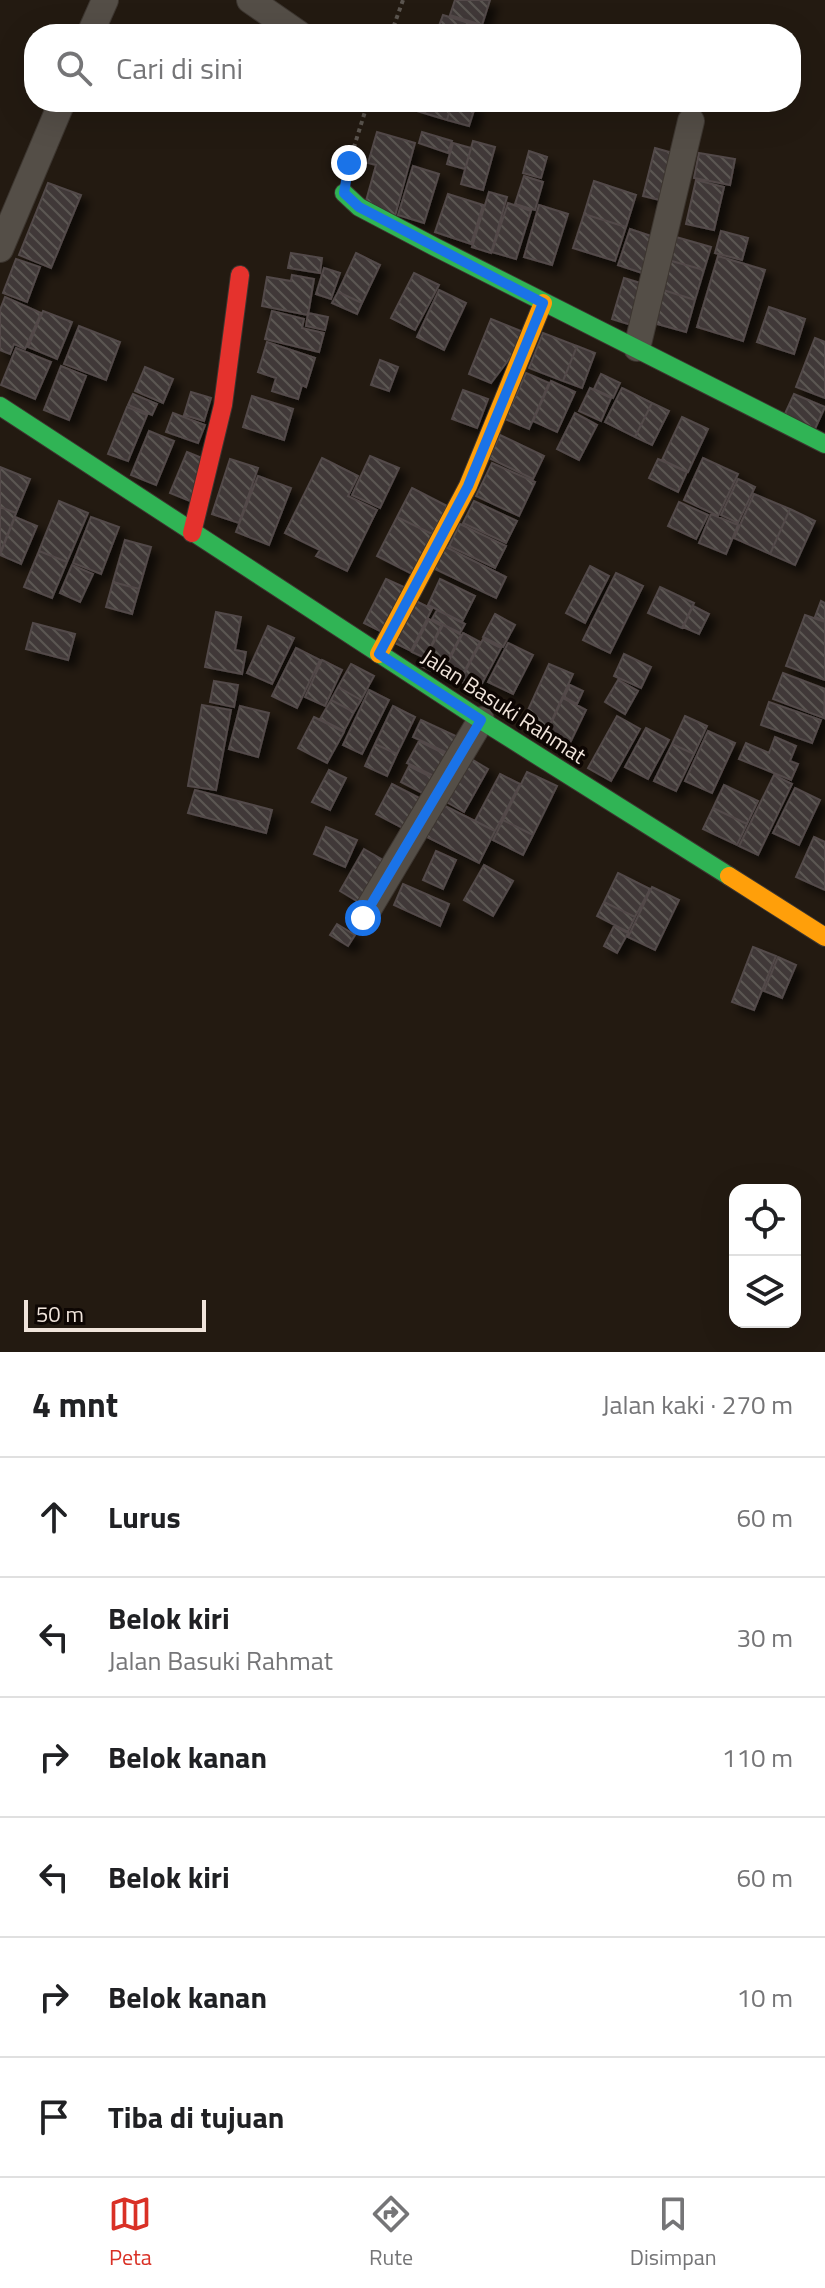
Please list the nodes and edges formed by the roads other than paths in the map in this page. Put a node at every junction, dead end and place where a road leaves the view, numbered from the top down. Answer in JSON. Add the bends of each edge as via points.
{"nodes":[{"id":1,"x":105,"y":0,"type":"edge"},
{"id":2,"x":250,"y":0,"type":"edge"},
{"id":3,"x":94,"y":24,"type":"edge"},
{"id":4,"x":285,"y":24,"type":"edge"},
{"id":5,"x":58,"y":112,"type":"edge"},
{"id":6,"x":691,"y":121,"type":"dead end"},
{"id":7,"x":344,"y":193,"type":"road end"},
{"id":8,"x":0,"y":249,"type":"edge"},
{"id":9,"x":240,"y":275,"type":"dead end"},
{"id":10,"x":543,"y":303,"type":"junction"},
{"id":11,"x":637,"y":348,"type":"junction"},
{"id":12,"x":0,"y":406,"type":"edge"},
{"id":13,"x":825,"y":444,"type":"edge"},
{"id":14,"x":192,"y":533,"type":"junction"},
{"id":15,"x":379,"y":654,"type":"junction"},
{"id":16,"x":481,"y":720,"type":"junction"},
{"id":17,"x":363,"y":918,"type":"dead end"},
{"id":18,"x":825,"y":937,"type":"edge"}],
"edges":[{"from":1,"to":3,"type":"street"},
{"from":2,"to":4,"type":"street"},
{"from":5,"to":8,"type":"street"},
{"from":6,"to":11,"type":"street"},
{"from":7,"to":10,"type":"street","via":[[359,207]]},
{"from":9,"to":14,"type":"street","via":[[232,354],[208,482]]},
{"from":10,"to":11,"type":"street"},
{"from":10,"to":15,"type":"street","via":[[468,486]]},
{"from":11,"to":13,"type":"street"},
{"from":12,"to":14,"type":"street","name":"Jalan Basuki Rahmat"},
{"from":14,"to":15,"type":"street","name":"Jalan Basuki Rahmat"},
{"from":15,"to":16,"type":"street","name":"Jalan Basuki Rahmat"},
{"from":16,"to":17,"type":"street"},
{"from":16,"to":18,"type":"street","name":"Jalan Basuki Rahmat"}]}
